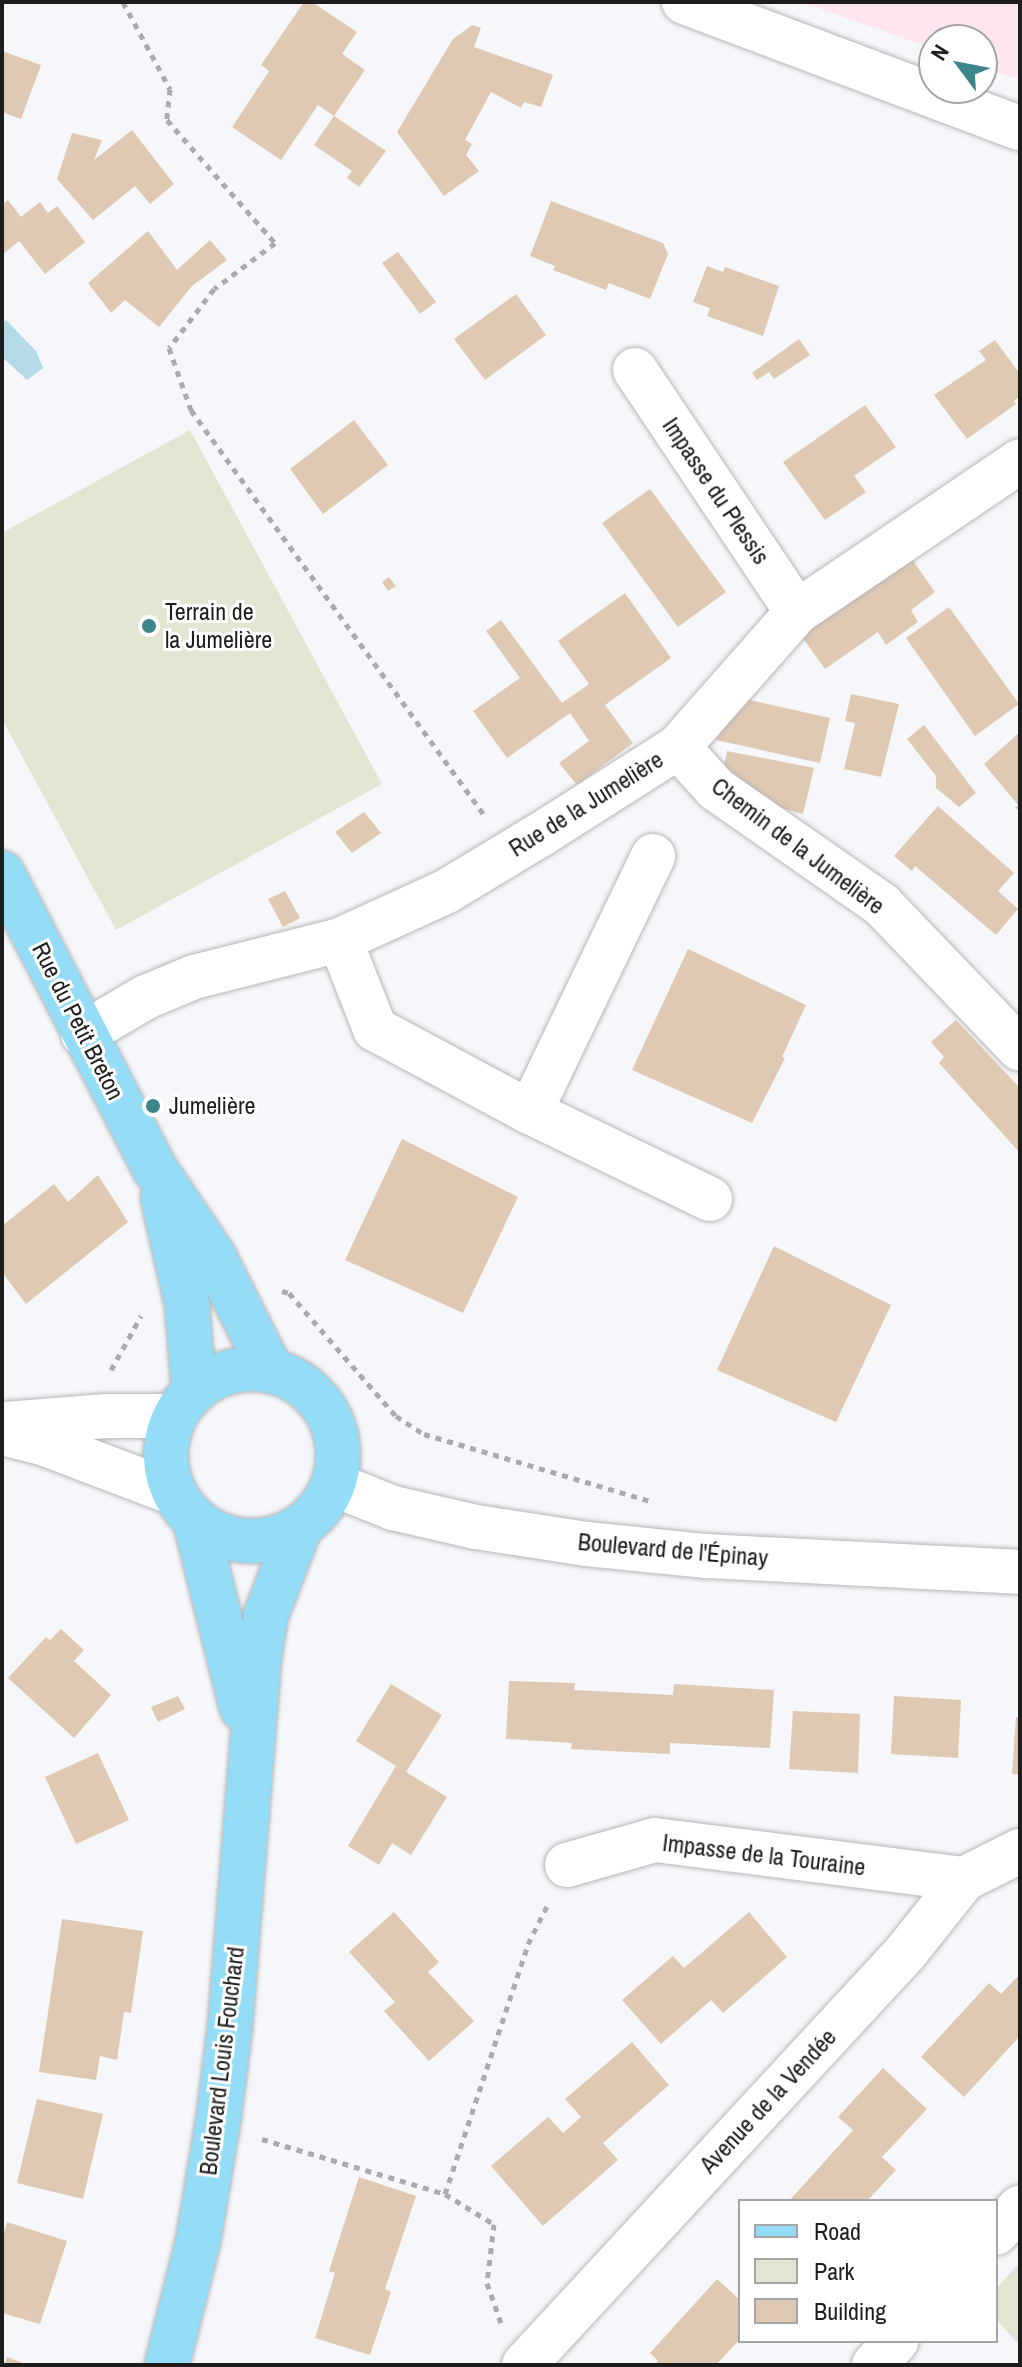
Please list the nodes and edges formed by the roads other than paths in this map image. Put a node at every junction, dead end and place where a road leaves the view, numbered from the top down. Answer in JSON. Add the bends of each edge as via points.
{"nodes":[{"id":1,"x":684,"y":2,"type":"edge"},
{"id":2,"x":1020,"y":128,"type":"edge"},
{"id":3,"x":635,"y":370,"type":"dead end"},
{"id":4,"x":1020,"y":461,"type":"edge"},
{"id":5,"x":797,"y":612,"type":"junction"},
{"id":6,"x":678,"y":747,"type":"junction"},
{"id":7,"x":653,"y":856,"type":"dead end"},
{"id":8,"x":2,"y":873,"type":"edge"},
{"id":9,"x":340,"y":940,"type":"junction"},
{"id":10,"x":83,"y":1034,"type":"junction"},
{"id":11,"x":1020,"y":1049,"type":"edge"},
{"id":12,"x":530,"y":1112,"type":"junction"},
{"id":13,"x":155,"y":1169,"type":"junction"},
{"id":14,"x":710,"y":1199,"type":"dead end"},
{"id":15,"x":271,"y":1371,"type":"junction"},
{"id":16,"x":185,"y":1403,"type":"junction"},
{"id":17,"x":2,"y":1424,"type":"edge"},
{"id":18,"x":2,"y":1433,"type":"edge"},
{"id":19,"x":333,"y":1484,"type":"junction"},
{"id":20,"x":185,"y":1506,"type":"junction"},
{"id":21,"x":300,"y":1527,"type":"junction"},
{"id":22,"x":1020,"y":1572,"type":"edge"},
{"id":23,"x":252,"y":1754,"type":"junction"},
{"id":24,"x":1020,"y":1851,"type":"edge"},
{"id":25,"x":567,"y":1865,"type":"road end"},
{"id":26,"x":964,"y":1879,"type":"junction"},
{"id":27,"x":1020,"y":2207,"type":"edge"},
{"id":28,"x":998,"y":2231,"type":"edge"},
{"id":29,"x":894,"y":2343,"type":"edge"},
{"id":30,"x":515,"y":2351,"type":"edge"},
{"id":31,"x":167,"y":2365,"type":"edge"},
{"id":32,"x":874,"y":2365,"type":"edge"}],
"edges":[{"from":1,"to":2,"type":"street"},
{"from":3,"to":5,"type":"street","name":"Impasse du Plessis"},
{"from":4,"to":5,"type":"street","name":"Rue de la Jumelière"},
{"from":5,"to":6,"type":"street","name":"Rue de la Jumelière"},
{"from":6,"to":9,"type":"street","name":"Rue de la Jumelière","via":[[447,891]]},
{"from":6,"to":11,"type":"street","name":"Chemin de la Jumelière","via":[[716,789],[882,905]]},
{"from":7,"to":12,"type":"street"},
{"from":8,"to":10,"type":"main road","name":"Rue du Petit Breton"},
{"from":9,"to":10,"type":"street","name":"Rue de la Jumelière","via":[[194,977],[146,997]]},
{"from":9,"to":12,"type":"street","via":[[375,1029]]},
{"from":10,"to":13,"type":"main road","name":"Rue du Petit Breton"},
{"from":12,"to":14,"type":"street"},
{"from":13,"to":15,"type":"main road","name":"Rue du Petit Breton","via":[[214,1257]]},
{"from":13,"to":16,"type":"main road","name":"Rue du Petit Breton","via":[[187,1304]]},
{"from":15,"to":16,"type":"main road","via":[[230,1372]]},
{"from":15,"to":19,"type":"main road","via":[[303,1385],[326,1412],[338,1447]]},
{"from":16,"to":17,"type":"street"},
{"from":16,"to":20,"type":"main road","via":[[165,1454]]},
{"from":18,"to":20,"type":"street","via":[[42,1443]]},
{"from":19,"to":21,"type":"main road","via":[[320,1508]]},
{"from":19,"to":22,"type":"street","name":"Boulevard de l'Épinay","via":[[393,1508],[587,1544],[706,1556]]},
{"from":20,"to":21,"type":"main road","via":[[213,1532],[234,1539],[257,1541]]},
{"from":20,"to":23,"type":"main road","name":"Boulevard Louis Fouchard"},
{"from":21,"to":23,"type":"main road","name":"Boulevard Louis Fouchard","via":[[266,1615]]},
{"from":23,"to":31,"type":"main road","name":"Boulevard Louis Fouchard","via":[[219,2115],[198,2242]]},
{"from":24,"to":26,"type":"street","name":"Avenue de la Vendée"},
{"from":25,"to":26,"type":"street","name":"Impasse de la Touraine","via":[[655,1840]]},
{"from":26,"to":30,"type":"street","name":"Avenue de la Vendée","via":[[906,1952]]},
{"from":27,"to":28,"type":"street"},
{"from":29,"to":32,"type":"street"}]}
